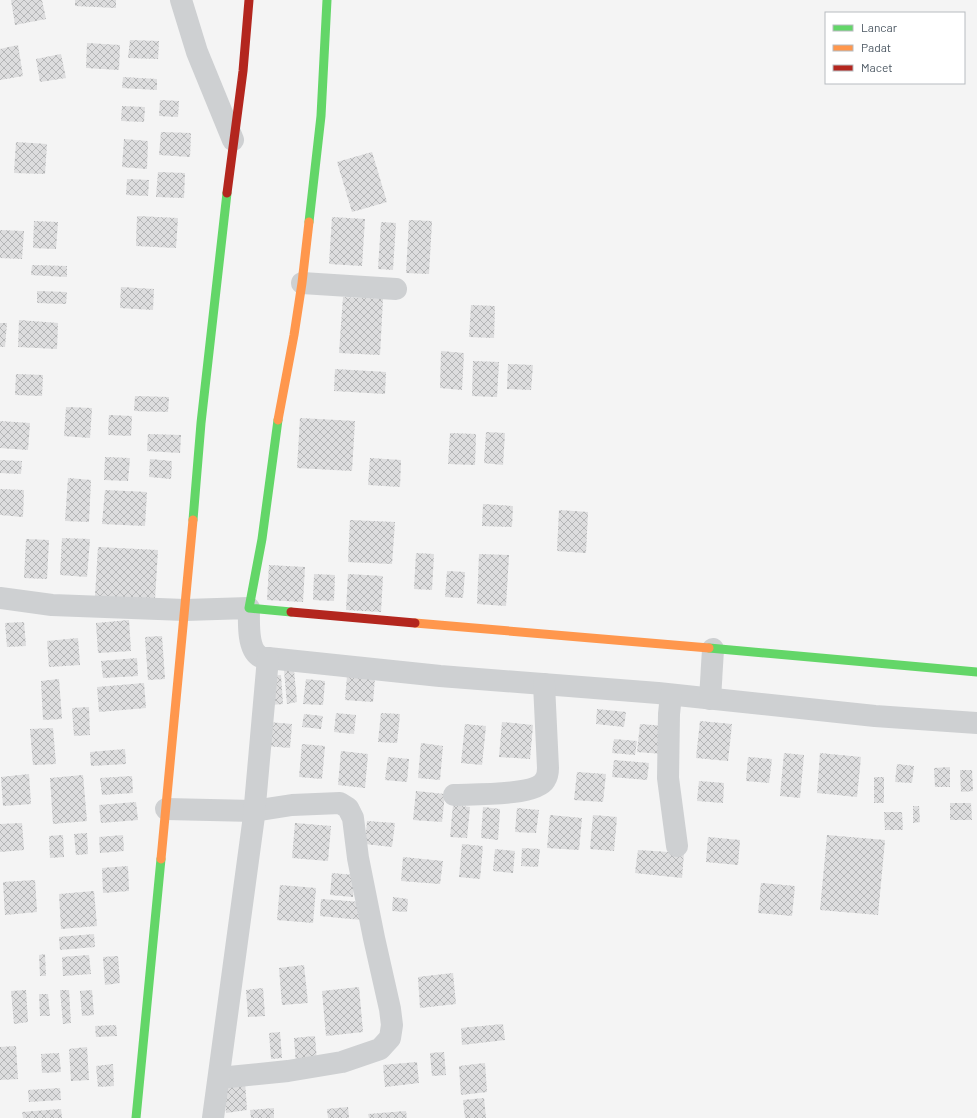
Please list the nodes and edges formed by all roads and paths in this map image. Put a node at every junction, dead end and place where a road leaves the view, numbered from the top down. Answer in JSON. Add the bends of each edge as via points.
{"nodes":[{"id":1,"x":181,"y":0,"type":"edge"},
{"id":2,"x":249,"y":0,"type":"edge"},
{"id":3,"x":327,"y":0,"type":"edge"},
{"id":4,"x":233,"y":140,"type":"junction"},
{"id":5,"x":302,"y":283,"type":"junction"},
{"id":6,"x":396,"y":289,"type":"dead end"},
{"id":7,"x":0,"y":598,"type":"edge"},
{"id":8,"x":187,"y":610,"type":"junction"},
{"id":9,"x":251,"y":630,"type":"junction"},
{"id":10,"x":713,"y":649,"type":"junction"},
{"id":11,"x":977,"y":672,"type":"edge"},
{"id":12,"x":544,"y":684,"type":"junction"},
{"id":13,"x":671,"y":695,"type":"junction"},
{"id":14,"x":710,"y":699,"type":"junction"},
{"id":15,"x":977,"y":723,"type":"edge"},
{"id":16,"x":454,"y":795,"type":"dead end"},
{"id":17,"x":166,"y":809,"type":"junction"},
{"id":18,"x":248,"y":811,"type":"junction"},
{"id":19,"x":677,"y":846,"type":"dead end"},
{"id":20,"x":219,"y":1078,"type":"junction"},
{"id":21,"x":136,"y":1118,"type":"edge"},
{"id":22,"x":214,"y":1118,"type":"edge"}],
"edges":[{"from":1,"to":4,"type":"street","via":[[197,52]]},
{"from":2,"to":4,"type":"street","via":[[243,71]]},
{"from":3,"to":5,"type":"street","via":[[320,116]]},
{"from":4,"to":8,"type":"street","via":[[201,423]]},
{"from":5,"to":6,"type":"street"},
{"from":5,"to":9,"type":"street","via":[[280,406]]},
{"from":7,"to":8,"type":"street","via":[[52,605]]},
{"from":8,"to":9,"type":"street"},
{"from":8,"to":17,"type":"street"},
{"from":9,"to":10,"type":"street"},
{"from":9,"to":12,"type":"street","via":[[432,675]]},
{"from":9,"to":18,"type":"street"},
{"from":10,"to":11,"type":"street"},
{"from":10,"to":14,"type":"street"},
{"from":12,"to":13,"type":"street"},
{"from":12,"to":16,"type":"street","via":[[548,768],[545,780],[536,788],[523,792]]},
{"from":13,"to":14,"type":"street"},
{"from":13,"to":19,"type":"street","via":[[668,778]]},
{"from":14,"to":15,"type":"street","via":[[876,716]]},
{"from":17,"to":18,"type":"street"},
{"from":17,"to":21,"type":"street"},
{"from":18,"to":20,"type":"street"},
{"from":18,"to":20,"type":"street","via":[[292,805],[340,803],[348,808],[353,818],[358,858],[392,1025],[390,1038],[380,1049],[342,1062]]},
{"from":20,"to":22,"type":"street"}]}
